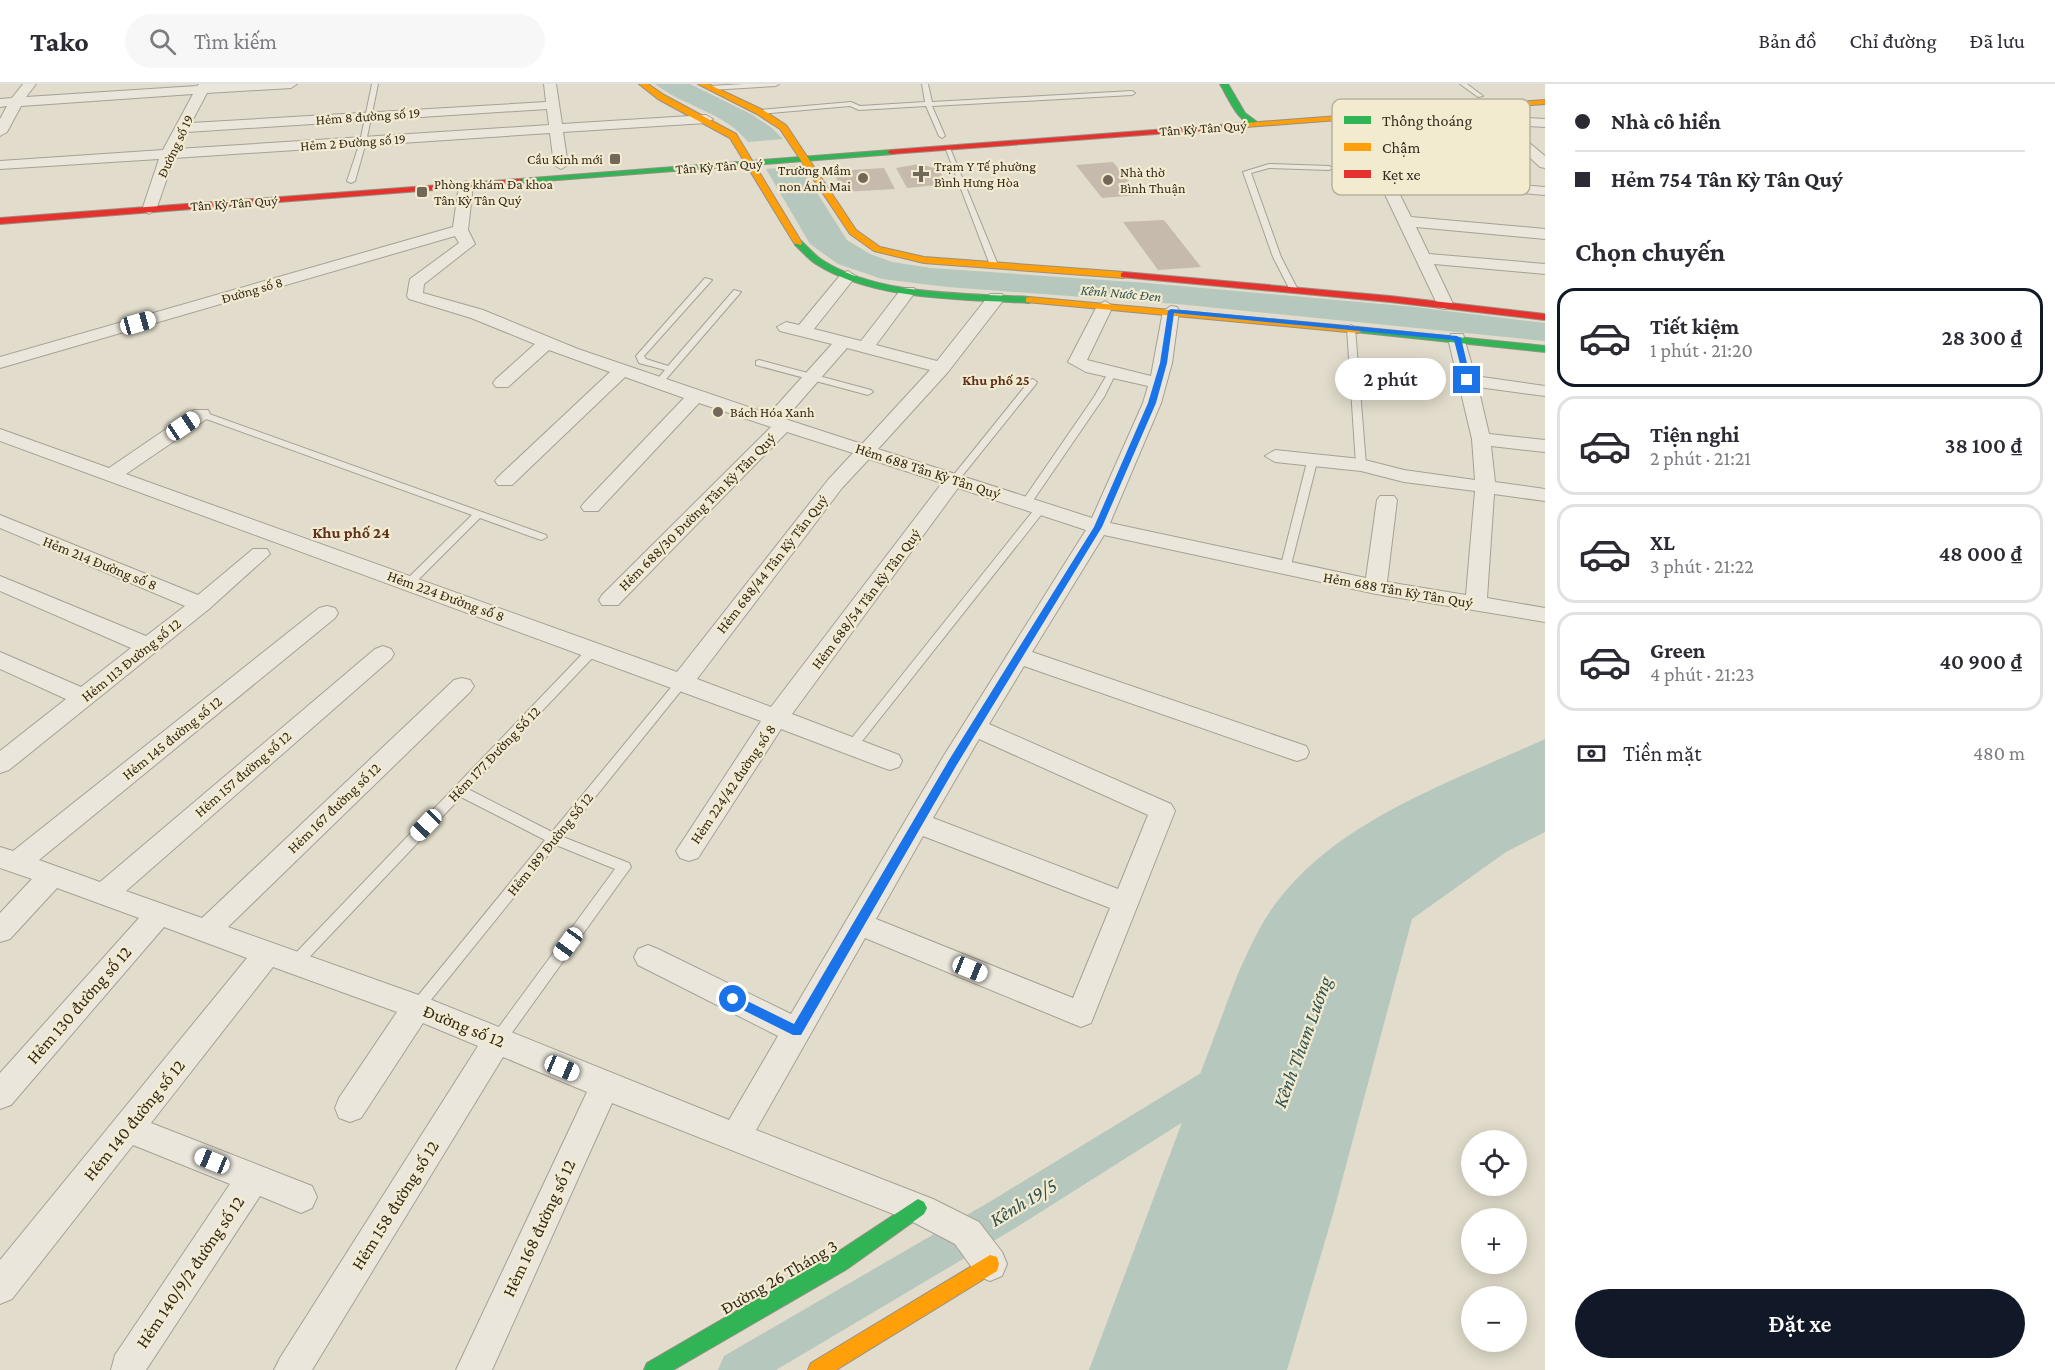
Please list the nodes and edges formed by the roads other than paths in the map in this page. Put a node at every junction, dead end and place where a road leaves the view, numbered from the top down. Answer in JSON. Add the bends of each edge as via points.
{"nodes":[{"id":1,"x":30,"y":84,"type":"edge"},
{"id":2,"x":291,"y":84,"type":"edge"},
{"id":3,"x":375,"y":84,"type":"edge"},
{"id":4,"x":550,"y":84,"type":"edge"},
{"id":5,"x":643,"y":84,"type":"edge"},
{"id":6,"x":776,"y":84,"type":"edge"},
{"id":7,"x":925,"y":84,"type":"edge"},
{"id":8,"x":1224,"y":84,"type":"edge"},
{"id":9,"x":1463,"y":84,"type":"edge"},
{"id":10,"x":706,"y":86,"type":"edge"},
{"id":11,"x":203,"y":87,"type":"edge"},
{"id":12,"x":1545,"y":91,"type":"edge"},
{"id":13,"x":1132,"y":93,"type":"dead end"},
{"id":14,"x":1475,"y":99,"type":"edge"},
{"id":15,"x":1491,"y":99,"type":"edge"},
{"id":16,"x":16,"y":102,"type":"junction"},
{"id":17,"x":1530,"y":102,"type":"edge"},
{"id":18,"x":1545,"y":102,"type":"edge"},
{"id":19,"x":0,"y":103,"type":"edge"},
{"id":20,"x":554,"y":105,"type":"junction"},
{"id":21,"x":929,"y":106,"type":"junction"},
{"id":22,"x":1332,"y":109,"type":"edge"},
{"id":23,"x":760,"y":112,"type":"junction"},
{"id":24,"x":1242,"y":114,"type":"junction"},
{"id":25,"x":369,"y":116,"type":"junction"},
{"id":26,"x":1332,"y":118,"type":"edge"},
{"id":27,"x":706,"y":119,"type":"junction"},
{"id":28,"x":1530,"y":122,"type":"edge"},
{"id":29,"x":1545,"y":123,"type":"edge"},
{"id":30,"x":1254,"y":124,"type":"junction"},
{"id":31,"x":182,"y":128,"type":"junction"},
{"id":32,"x":557,"y":129,"type":"junction"},
{"id":33,"x":0,"y":132,"type":"edge"},
{"id":34,"x":363,"y":142,"type":"junction"},
{"id":35,"x":944,"y":142,"type":"junction"},
{"id":36,"x":1530,"y":149,"type":"edge"},
{"id":37,"x":802,"y":153,"type":"junction"},
{"id":38,"x":168,"y":154,"type":"junction"},
{"id":39,"x":746,"y":157,"type":"junction"},
{"id":40,"x":1542,"y":159,"type":"edge"},
{"id":41,"x":0,"y":165,"type":"edge"},
{"id":42,"x":561,"y":165,"type":"junction"},
{"id":43,"x":1329,"y":168,"type":"dead end"},
{"id":44,"x":351,"y":182,"type":"junction"},
{"id":45,"x":466,"y":185,"type":"junction"},
{"id":46,"x":1530,"y":190,"type":"edge"},
{"id":47,"x":1545,"y":191,"type":"edge"},
{"id":48,"x":1394,"y":195,"type":"edge"},
{"id":49,"x":151,"y":203,"type":"junction"},
{"id":50,"x":0,"y":208,"type":"edge"},
{"id":51,"x":0,"y":221,"type":"edge"},
{"id":52,"x":1405,"y":221,"type":"junction"},
{"id":53,"x":460,"y":230,"type":"junction"},
{"id":54,"x":1545,"y":234,"type":"edge"},
{"id":55,"x":1422,"y":258,"type":"junction"},
{"id":56,"x":994,"y":266,"type":"junction"},
{"id":57,"x":1545,"y":269,"type":"edge"},
{"id":58,"x":848,"y":276,"type":"junction"},
{"id":59,"x":708,"y":280,"type":"dead end"},
{"id":60,"x":1294,"y":290,"type":"junction"},
{"id":61,"x":908,"y":291,"type":"junction"},
{"id":62,"x":737,"y":292,"type":"dead end"},
{"id":63,"x":996,"y":298,"type":"junction"},
{"id":64,"x":1445,"y":304,"type":"junction"},
{"id":65,"x":1105,"y":306,"type":"junction"},
{"id":66,"x":1171,"y":311,"type":"junction"},
{"id":67,"x":1545,"y":317,"type":"edge"},
{"id":68,"x":1351,"y":328,"type":"junction"},
{"id":69,"x":1457,"y":338,"type":"junction"},
{"id":70,"x":843,"y":342,"type":"junction"},
{"id":71,"x":547,"y":343,"type":"junction"},
{"id":72,"x":865,"y":348,"type":"junction"},
{"id":73,"x":1545,"y":349,"type":"edge"},
{"id":74,"x":0,"y":363,"type":"edge"},
{"id":75,"x":759,"y":363,"type":"dead end"},
{"id":76,"x":942,"y":368,"type":"junction"},
{"id":77,"x":622,"y":370,"type":"junction"},
{"id":78,"x":1112,"y":373,"type":"junction"},
{"id":79,"x":665,"y":376,"type":"junction"},
{"id":80,"x":813,"y":376,"type":"junction"},
{"id":81,"x":1467,"y":380,"type":"junction"},
{"id":82,"x":1033,"y":382,"type":"dead end"},
{"id":83,"x":502,"y":383,"type":"dead end"},
{"id":84,"x":1158,"y":383,"type":"junction"},
{"id":85,"x":1545,"y":391,"type":"edge"},
{"id":86,"x":868,"y":392,"type":"dead end"},
{"id":87,"x":696,"y":396,"type":"junction"},
{"id":88,"x":201,"y":414,"type":"joint"},
{"id":89,"x":779,"y":422,"type":"junction"},
{"id":90,"x":0,"y":435,"type":"edge"},
{"id":91,"x":1481,"y":439,"type":"junction"},
{"id":92,"x":1545,"y":446,"type":"edge"},
{"id":93,"x":868,"y":450,"type":"junction"},
{"id":94,"x":1275,"y":456,"type":"dead end"},
{"id":95,"x":1312,"y":462,"type":"junction"},
{"id":96,"x":1361,"y":465,"type":"junction"},
{"id":97,"x":111,"y":475,"type":"junction"},
{"id":98,"x":956,"y":479,"type":"junction"},
{"id":99,"x":506,"y":481,"type":"dead end"},
{"id":100,"x":1485,"y":486,"type":"junction"},
{"id":101,"x":1545,"y":495,"type":"edge"},
{"id":102,"x":1387,"y":500,"type":"dead end"},
{"id":103,"x":1033,"y":505,"type":"junction"},
{"id":104,"x":591,"y":507,"type":"dead end"},
{"id":105,"x":479,"y":514,"type":"junction"},
{"id":106,"x":0,"y":521,"type":"edge"},
{"id":107,"x":1098,"y":527,"type":"junction"},
{"id":108,"x":542,"y":537,"type":"dead end"},
{"id":109,"x":260,"y":554,"type":"dead end"},
{"id":110,"x":1285,"y":569,"type":"junction"},
{"id":111,"x":0,"y":583,"type":"edge"},
{"id":112,"x":408,"y":583,"type":"junction"},
{"id":113,"x":1376,"y":587,"type":"junction"},
{"id":114,"x":610,"y":600,"type":"dead end"},
{"id":115,"x":201,"y":604,"type":"junction"},
{"id":116,"x":1476,"y":604,"type":"junction"},
{"id":117,"x":327,"y":613,"type":"dead end"},
{"id":118,"x":1545,"y":615,"type":"edge"},
{"id":119,"x":148,"y":646,"type":"junction"},
{"id":120,"x":593,"y":650,"type":"junction"},
{"id":121,"x":383,"y":654,"type":"dead end"},
{"id":122,"x":1018,"y":656,"type":"junction"},
{"id":123,"x":0,"y":660,"type":"edge"},
{"id":124,"x":682,"y":682,"type":"junction"},
{"id":125,"x":462,"y":686,"type":"dead end"},
{"id":126,"x":84,"y":698,"type":"junction"},
{"id":127,"x":776,"y":718,"type":"junction"},
{"id":128,"x":975,"y":727,"type":"junction"},
{"id":129,"x":851,"y":747,"type":"junction"},
{"id":130,"x":1297,"y":752,"type":"dead end"},
{"id":131,"x":890,"y":761,"type":"dead end"},
{"id":132,"x":0,"y":764,"type":"edge"},
{"id":133,"x":459,"y":790,"type":"junction"},
{"id":134,"x":918,"y":823,"type":"junction"},
{"id":135,"x":554,"y":839,"type":"junction"},
{"id":136,"x":688,"y":851,"type":"dead end"},
{"id":137,"x":9,"y":860,"type":"edge"},
{"id":138,"x":52,"y":876,"type":"junction"},
{"id":139,"x":104,"y":894,"type":"junction"},
{"id":140,"x":1126,"y":903,"type":"junction"},
{"id":141,"x":159,"y":914,"type":"junction"},
{"id":142,"x":859,"y":924,"type":"junction"},
{"id":143,"x":0,"y":931,"type":"edge"},
{"id":144,"x":206,"y":931,"type":"junction"},
{"id":145,"x":648,"y":957,"type":"dead end"},
{"id":146,"x":282,"y":958,"type":"junction"},
{"id":147,"x":417,"y":1007,"type":"junction"},
{"id":148,"x":797,"y":1031,"type":"junction"},
{"id":149,"x":498,"y":1040,"type":"junction"},
{"id":150,"x":605,"y":1086,"type":"junction"},
{"id":151,"x":0,"y":1095,"type":"edge"},
{"id":152,"x":350,"y":1108,"type":"dead end"},
{"id":153,"x":128,"y":1128,"type":"junction"},
{"id":154,"x":736,"y":1136,"type":"junction"},
{"id":155,"x":253,"y":1178,"type":"junction"},
{"id":156,"x":301,"y":1197,"type":"dead end"},
{"id":157,"x":920,"y":1209,"type":"junction"},
{"id":158,"x":990,"y":1264,"type":"joint"},
{"id":159,"x":0,"y":1287,"type":"edge"},
{"id":160,"x":127,"y":1367,"type":"dead end"},
{"id":161,"x":292,"y":1370,"type":"edge"},
{"id":162,"x":474,"y":1370,"type":"edge"},
{"id":163,"x":654,"y":1370,"type":"edge"},
{"id":164,"x":818,"y":1370,"type":"edge"}],
"edges":[{"from":1,"to":16,"type":"street"},
{"from":2,"to":11,"type":"street"},
{"from":3,"to":25,"type":"lane"},
{"from":4,"to":20,"type":"street"},
{"from":5,"to":27,"type":"main road"},
{"from":6,"to":10,"type":"lane"},
{"from":7,"to":21,"type":"lane"},
{"from":8,"to":24,"type":"main road"},
{"from":9,"to":14,"type":"lane"},
{"from":10,"to":23,"type":"main road"},
{"from":11,"to":16,"type":"street"},
{"from":11,"to":31,"type":"street","name":"Đường số 19"},
{"from":12,"to":15,"type":"main road","name":"Tân Kỳ Tân Quý"},
{"from":13,"to":21,"type":"lane"},
{"from":16,"to":19,"type":"street"},
{"from":16,"to":33,"type":"street"},
{"from":17,"to":18,"type":"main road","name":"Tân Kỳ Tân Quý"},
{"from":20,"to":25,"type":"street","name":"Hẻm 8 đường số 19"},
{"from":20,"to":32,"type":"street"},
{"from":21,"to":23,"type":"lane","via":[[859,108],[851,104]]},
{"from":21,"to":35,"type":"lane"},
{"from":22,"to":24,"type":"main road","name":"Tân Kỳ Tân Quý"},
{"from":23,"to":37,"type":"main road","via":[[783,128]]},
{"from":24,"to":30,"type":"main road"},
{"from":24,"to":35,"type":"main road","name":"Tân Kỳ Tân Quý"},
{"from":25,"to":31,"type":"street","name":"Hẻm 8 đường số 19"},
{"from":25,"to":34,"type":"lane"},
{"from":26,"to":30,"type":"main road","name":"Tân Kỳ Tân Quý"},
{"from":27,"to":32,"type":"street","name":"Hẻm 2 Đường số 19"},
{"from":27,"to":39,"type":"main road","via":[[733,135]]},
{"from":28,"to":29,"type":"street"},
{"from":30,"to":35,"type":"main road","name":"Tân Kỳ Tân Quý"},
{"from":31,"to":38,"type":"street","name":"Đường số 19"},
{"from":32,"to":34,"type":"street","name":"Hẻm 2 Đường số 19"},
{"from":32,"to":42,"type":"street"},
{"from":34,"to":38,"type":"street","name":"Hẻm 2 Đường số 19"},
{"from":34,"to":44,"type":"lane"},
{"from":35,"to":37,"type":"main road","name":"Tân Kỳ Tân Quý"},
{"from":35,"to":56,"type":"lane"},
{"from":36,"to":40,"type":"street"},
{"from":37,"to":39,"type":"main road","name":"Tân Kỳ Tân Quý"},
{"from":37,"to":56,"type":"main road","via":[[853,232],[866,243],[910,258]]},
{"from":38,"to":41,"type":"street","name":"Hẻm 2 Đường số 19"},
{"from":38,"to":49,"type":"street","name":"Đường số 19"},
{"from":39,"to":42,"type":"main road","name":"Tân Kỳ Tân Quý"},
{"from":39,"to":45,"type":"main road","name":"Tân Kỳ Tân Quý"},
{"from":39,"to":58,"type":"main road","via":[[805,252]]},
{"from":42,"to":44,"type":"main road","name":"Tân Kỳ Tân Quý"},
{"from":43,"to":60,"type":"lane","via":[[1269,166],[1247,172],[1277,257]]},
{"from":44,"to":49,"type":"main road","name":"Tân Kỳ Tân Quý"},
{"from":45,"to":49,"type":"main road","name":"Tân Kỳ Tân Quý"},
{"from":45,"to":53,"type":"street"},
{"from":46,"to":47,"type":"street"},
{"from":48,"to":52,"type":"street"},
{"from":49,"to":50,"type":"main road","name":"Tân Kỳ Tân Quý"},
{"from":49,"to":51,"type":"main road","name":"Tân Kỳ Tân Quý"},
{"from":52,"to":54,"type":"street"},
{"from":52,"to":55,"type":"street"},
{"from":53,"to":71,"type":"street","name":"Hẻm 688 Tân Kỳ Tân Quý","via":[[467,244],[416,282],[416,296],[477,314]]},
{"from":53,"to":74,"type":"street","name":"Đường số 8"},
{"from":55,"to":57,"type":"street"},
{"from":55,"to":64,"type":"street"},
{"from":56,"to":60,"type":"main road"},
{"from":58,"to":61,"type":"main road"},
{"from":58,"to":70,"type":"street","via":[[795,329]]},
{"from":59,"to":79,"type":"lane","via":[[640,356]]},
{"from":60,"to":64,"type":"main road"},
{"from":61,"to":63,"type":"main road"},
{"from":61,"to":72,"type":"street"},
{"from":62,"to":79,"type":"lane"},
{"from":63,"to":65,"type":"main road"},
{"from":63,"to":76,"type":"street","name":"Hẻm 688/44 Tân Kỳ Tân Quý"},
{"from":64,"to":67,"type":"main road"},
{"from":65,"to":66,"type":"main road"},
{"from":65,"to":78,"type":"street","via":[[1077,362]]},
{"from":66,"to":68,"type":"main road"},
{"from":66,"to":84,"type":"street"},
{"from":68,"to":69,"type":"main road"},
{"from":68,"to":96,"type":"lane"},
{"from":69,"to":73,"type":"main road"},
{"from":69,"to":81,"type":"street"},
{"from":70,"to":72,"type":"street"},
{"from":70,"to":80,"type":"street","name":"Hẻm 688/30 Đường Tân Kỳ Tân Quý"},
{"from":71,"to":77,"type":"street","name":"Hẻm 688 Tân Kỳ Tân Quý"},
{"from":71,"to":83,"type":"street"},
{"from":72,"to":76,"type":"street"},
{"from":75,"to":80,"type":"lane"},
{"from":76,"to":93,"type":"street","name":"Hẻm 688/44 Tân Kỳ Tân Quý"},
{"from":77,"to":79,"type":"street","name":"Hẻm 688 Tân Kỳ Tân Quý"},
{"from":77,"to":99,"type":"street"},
{"from":78,"to":84,"type":"street"},
{"from":78,"to":103,"type":"lane"},
{"from":79,"to":87,"type":"street","name":"Hẻm 688 Tân Kỳ Tân Quý"},
{"from":80,"to":86,"type":"lane"},
{"from":80,"to":89,"type":"street","name":"Hẻm 688/30 Đường Tân Kỳ Tân Quý"},
{"from":81,"to":85,"type":"street"},
{"from":81,"to":91,"type":"street"},
{"from":82,"to":98,"type":"lane"},
{"from":84,"to":107,"type":"street"},
{"from":87,"to":89,"type":"street","name":"Hẻm 688 Tân Kỳ Tân Quý"},
{"from":87,"to":104,"type":"street"},
{"from":88,"to":97,"type":"street"},
{"from":88,"to":105,"type":"lane"},
{"from":89,"to":93,"type":"street","name":"Hẻm 688 Tân Kỳ Tân Quý"},
{"from":89,"to":114,"type":"street","name":"Hẻm 688/30 Đường Tân Kỳ Tân Quý"},
{"from":90,"to":97,"type":"street","name":"Hẻm 224 Đường số 8"},
{"from":91,"to":92,"type":"street"},
{"from":91,"to":100,"type":"street"},
{"from":93,"to":98,"type":"street","name":"Hẻm 688 Tân Kỳ Tân Quý"},
{"from":93,"to":124,"type":"street","name":"Hẻm 688/44 Tân Kỳ Tân Quý","via":[[835,484]]},
{"from":94,"to":95,"type":"street"},
{"from":95,"to":96,"type":"street"},
{"from":95,"to":110,"type":"lane"},
{"from":96,"to":100,"type":"street","via":[[1404,476]]},
{"from":97,"to":112,"type":"street","name":"Hẻm 224 Đường số 8"},
{"from":98,"to":103,"type":"street","name":"Hẻm 688 Tân Kỳ Tân Quý"},
{"from":98,"to":127,"type":"street","name":"Hẻm 688/54 Tân Kỳ Tân Quý"},
{"from":100,"to":101,"type":"street"},
{"from":100,"to":116,"type":"street"},
{"from":102,"to":113,"type":"street"},
{"from":103,"to":107,"type":"street","name":"Hẻm 688 Tân Kỳ Tân Quý"},
{"from":103,"to":129,"type":"lane"},
{"from":105,"to":108,"type":"lane"},
{"from":105,"to":112,"type":"lane"},
{"from":106,"to":115,"type":"street","name":"Hẻm 214 Đường số 8"},
{"from":107,"to":110,"type":"street","name":"Hẻm 688 Tân Kỳ Tân Quý"},
{"from":107,"to":122,"type":"street"},
{"from":109,"to":115,"type":"street","name":"Hẻm 113 Đường số 12"},
{"from":110,"to":113,"type":"street","name":"Hẻm 688 Tân Kỳ Tân Quý"},
{"from":111,"to":119,"type":"street"},
{"from":112,"to":120,"type":"street","name":"Hẻm 224 Đường số 8"},
{"from":113,"to":116,"type":"street","name":"Hẻm 688 Tân Kỳ Tân Quý"},
{"from":115,"to":119,"type":"street","name":"Hẻm 113 Đường số 12"},
{"from":116,"to":118,"type":"street","name":"Hẻm 688 Tân Kỳ Tân Quý"},
{"from":117,"to":137,"type":"street","name":"Hẻm 145 đường số 12"},
{"from":119,"to":126,"type":"street","name":"Hẻm 113 Đường số 12"},
{"from":120,"to":124,"type":"street","name":"Hẻm 224 Đường số 8"},
{"from":120,"to":133,"type":"lane","name":"Hẻm 177 Đường Số 12"},
{"from":121,"to":139,"type":"street","name":"Hẻm 157 đường số 12"},
{"from":122,"to":128,"type":"street"},
{"from":122,"to":130,"type":"street"},
{"from":123,"to":126,"type":"street"},
{"from":124,"to":127,"type":"street","name":"Hẻm 224 Đường số 8"},
{"from":124,"to":135,"type":"lane","name":"Hẻm 189 Đường Số 12"},
{"from":125,"to":144,"type":"street","name":"Hẻm 167 đường số 12"},
{"from":126,"to":132,"type":"street","name":"Hẻm 113 Đường số 12"},
{"from":127,"to":129,"type":"street","name":"Hẻm 224 Đường số 8"},
{"from":127,"to":136,"type":"street","name":"Hẻm 224/42 đường số 8"},
{"from":128,"to":134,"type":"street"},
{"from":128,"to":140,"type":"street","via":[[1162,811]]},
{"from":129,"to":131,"type":"street","name":"Hẻm 224 Đường số 8"},
{"from":133,"to":135,"type":"lane"},
{"from":133,"to":146,"type":"lane","name":"Hẻm 177 Đường Số 12"},
{"from":134,"to":140,"type":"street"},
{"from":134,"to":142,"type":"street"},
{"from":135,"to":147,"type":"lane","name":"Hẻm 189 Đường Số 12"},
{"from":135,"to":149,"type":"lane","via":[[624,867]]},
{"from":137,"to":138,"type":"street","name":"Đường số 12"},
{"from":138,"to":139,"type":"street","name":"Đường số 12"},
{"from":138,"to":143,"type":"street"},
{"from":139,"to":141,"type":"street","name":"Đường số 12"},
{"from":140,"to":142,"type":"street","via":[[1081,1014]]},
{"from":141,"to":144,"type":"street","name":"Đường số 12"},
{"from":141,"to":151,"type":"street","name":"Hẻm 130 đường số 12"},
{"from":142,"to":148,"type":"street"},
{"from":144,"to":146,"type":"street","name":"Đường số 12"},
{"from":145,"to":148,"type":"street"},
{"from":146,"to":147,"type":"street","name":"Đường số 12"},
{"from":146,"to":153,"type":"street","name":"Hẻm 140 đường số 12"},
{"from":147,"to":149,"type":"street","name":"Đường số 12"},
{"from":147,"to":152,"type":"street"},
{"from":148,"to":154,"type":"street"},
{"from":149,"to":150,"type":"street","name":"Đường số 12"},
{"from":149,"to":161,"type":"street","name":"Hẻm 158 đường số 12"},
{"from":150,"to":154,"type":"street","name":"Đường số 12"},
{"from":150,"to":162,"type":"street","name":"Hẻm 168 đường số 12"},
{"from":153,"to":155,"type":"street"},
{"from":153,"to":159,"type":"street","name":"Hẻm 140 đường số 12"},
{"from":154,"to":157,"type":"street","name":"Đường số 12"},
{"from":155,"to":156,"type":"street"},
{"from":155,"to":160,"type":"street","name":"Hẻm 140/9/2 đường số 12"},
{"from":157,"to":158,"type":"street","name":"Đường số 12","via":[[967,1233]]},
{"from":157,"to":163,"type":"main road","name":"Đường 26 Tháng 3","via":[[840,1262]]},
{"from":158,"to":164,"type":"main road"}]}
